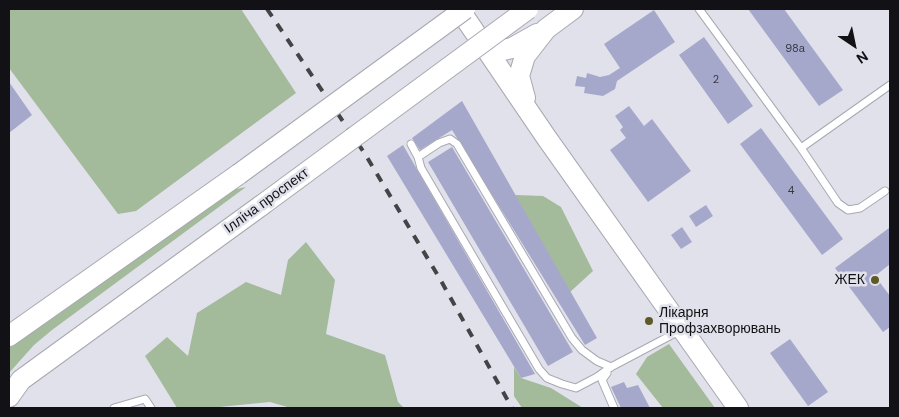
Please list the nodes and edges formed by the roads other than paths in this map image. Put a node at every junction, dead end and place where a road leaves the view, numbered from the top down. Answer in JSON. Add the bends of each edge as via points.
{"nodes":[{"id":1,"x":459,"y":9,"type":"edge"},
{"id":2,"x":465,"y":9,"type":"edge"},
{"id":3,"x":528,"y":9,"type":"edge"},
{"id":4,"x":573,"y":9,"type":"edge"},
{"id":5,"x":699,"y":9,"type":"edge"},
{"id":6,"x":546,"y":29,"type":"junction"},
{"id":7,"x":480,"y":40,"type":"junction"},
{"id":8,"x":890,"y":85,"type":"edge"},
{"id":9,"x":546,"y":137,"type":"junction"},
{"id":10,"x":411,"y":144,"type":"dead end"},
{"id":11,"x":801,"y":148,"type":"junction"},
{"id":12,"x":418,"y":157,"type":"junction"},
{"id":13,"x":885,"y":191,"type":"dead end"},
{"id":14,"x":682,"y":330,"type":"junction"},
{"id":15,"x":9,"y":336,"type":"edge"},
{"id":16,"x":611,"y":366,"type":"junction"},
{"id":17,"x":9,"y":397,"type":"edge"},
{"id":18,"x":114,"y":408,"type":"edge"},
{"id":19,"x":151,"y":408,"type":"edge"},
{"id":20,"x":614,"y":408,"type":"edge"},
{"id":21,"x":738,"y":408,"type":"edge"}],
"edges":[{"from":1,"to":7,"type":"main road"},
{"from":2,"to":15,"type":"main road","bridge":true},
{"from":3,"to":17,"type":"main road","name":"Ілліча проспект","bridge":true,"via":[[21,380]]},
{"from":4,"to":6,"type":"main road"},
{"from":5,"to":11,"type":"lane"},
{"from":6,"to":7,"type":"main road","via":[[512,48],[499,51]]},
{"from":6,"to":9,"type":"main road","via":[[526,56],[519,76],[523,94]]},
{"from":7,"to":9,"type":"main road"},
{"from":8,"to":11,"type":"lane"},
{"from":9,"to":14,"type":"main road"},
{"from":10,"to":12,"type":"lane"},
{"from":11,"to":13,"type":"lane","via":[[838,204],[848,210],[860,208]]},
{"from":12,"to":16,"type":"lane","via":[[450,139],[456,144],[572,338],[597,361]]},
{"from":12,"to":16,"type":"lane","via":[[547,378],[576,388]]},
{"from":14,"to":16,"type":"lane"},
{"from":14,"to":21,"type":"main road"},
{"from":16,"to":20,"type":"lane","via":[[602,380]]},
{"from":18,"to":19,"type":"lane","via":[[145,399]]}]}
